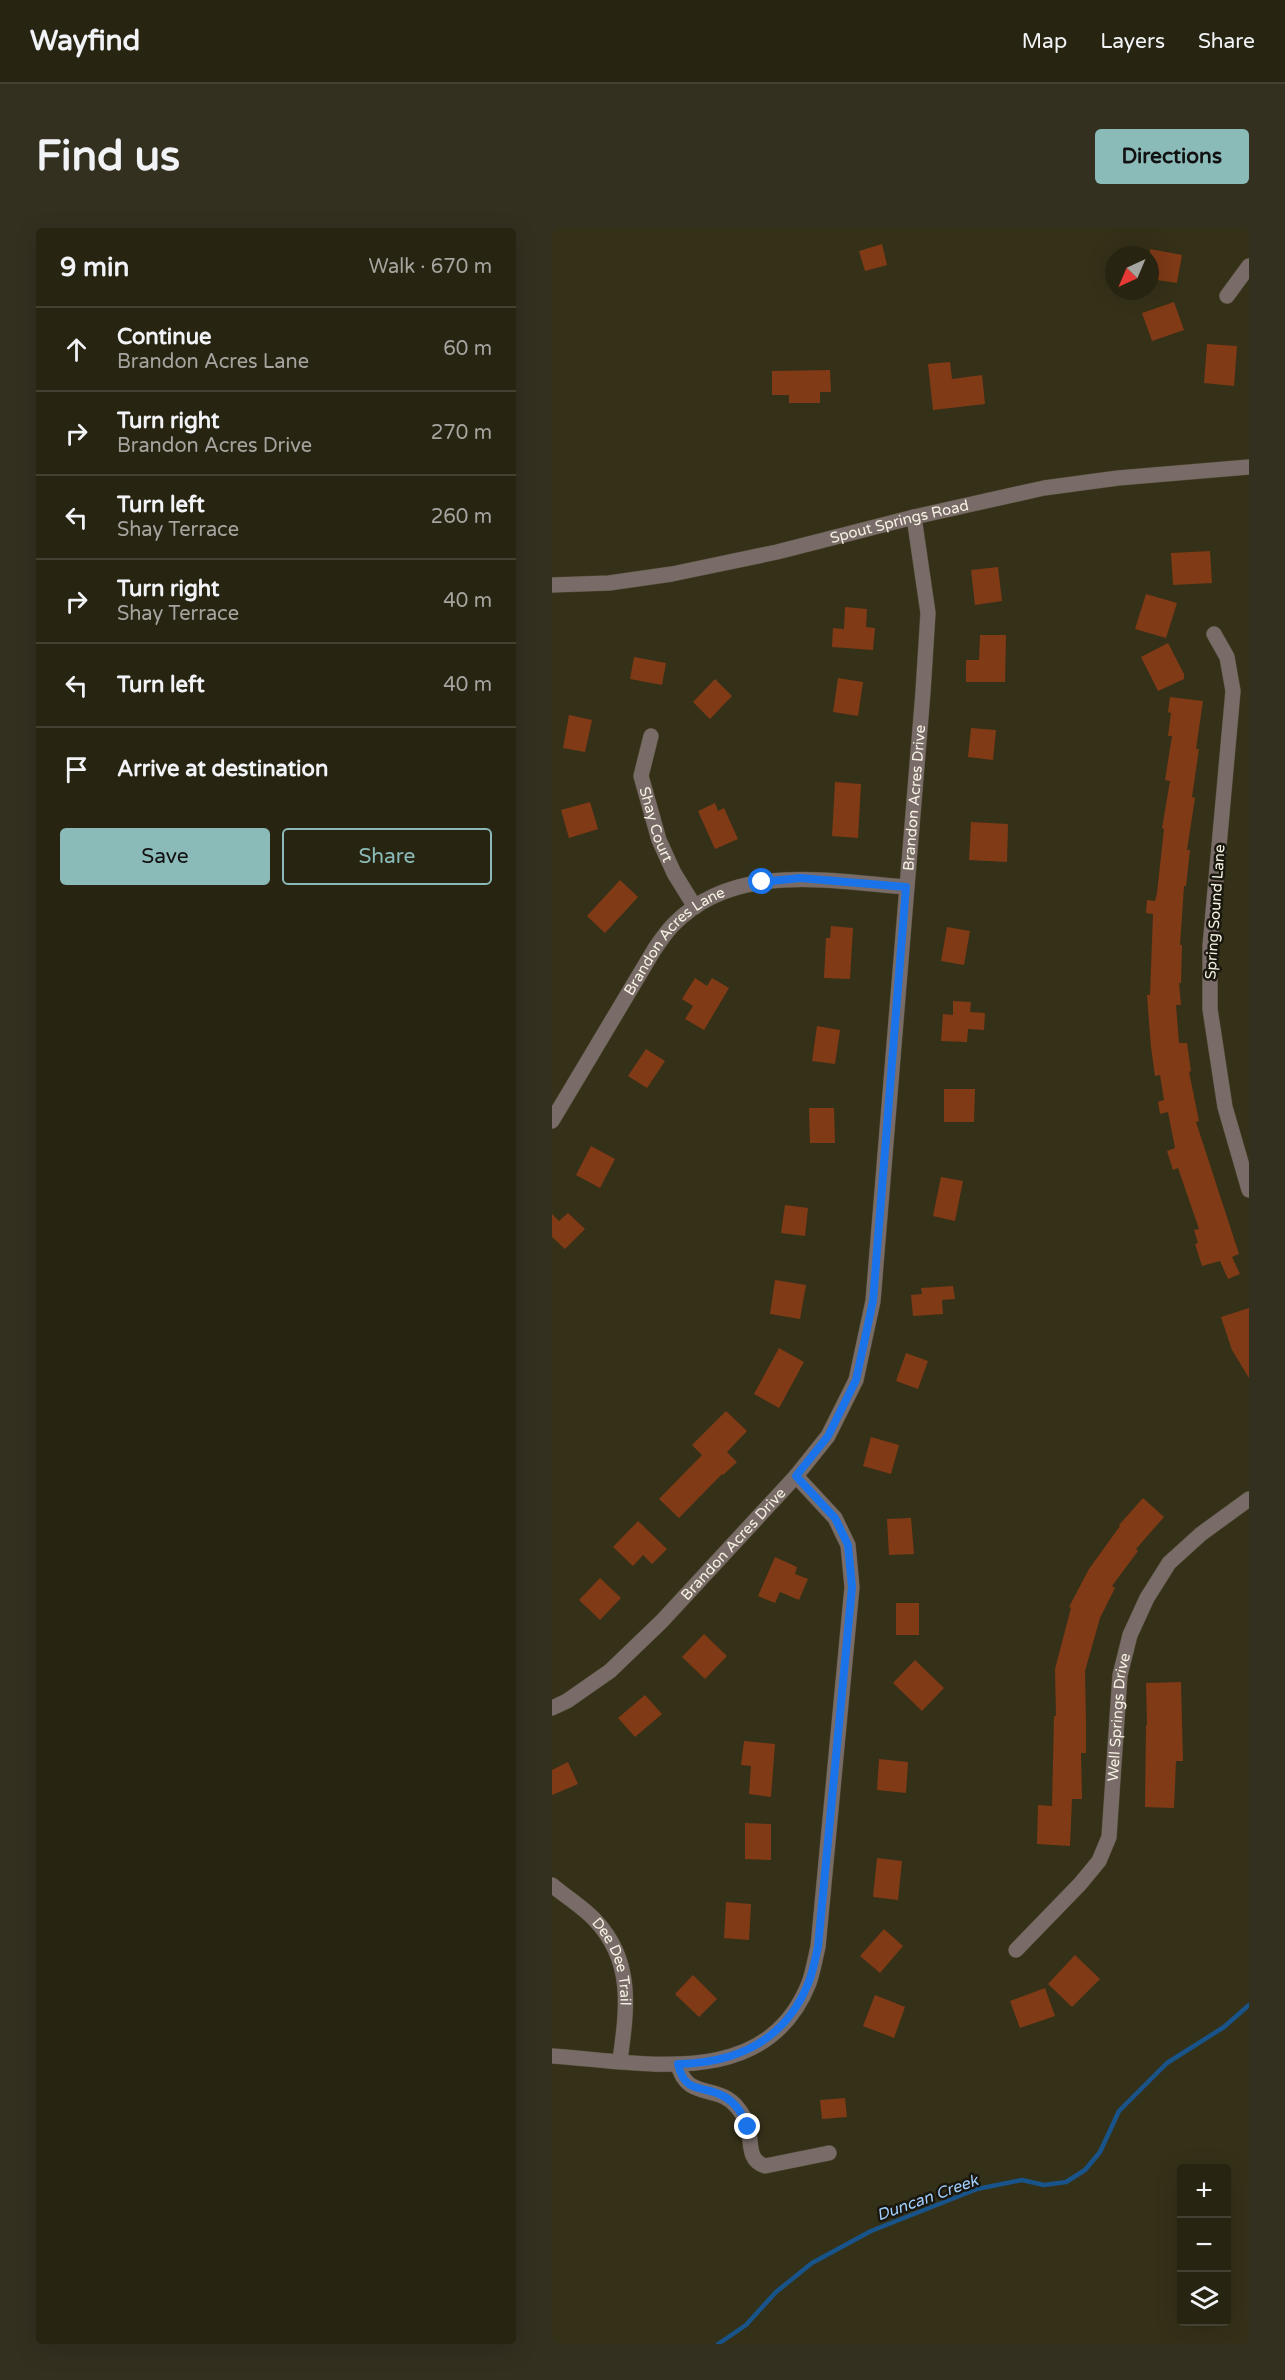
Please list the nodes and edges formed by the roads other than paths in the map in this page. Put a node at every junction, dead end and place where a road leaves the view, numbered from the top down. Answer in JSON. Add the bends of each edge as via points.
{"nodes":[{"id":1,"x":1249,"y":266,"type":"edge"},
{"id":2,"x":1227,"y":296,"type":"dead end"},
{"id":3,"x":1249,"y":467,"type":"edge"},
{"id":4,"x":914,"y":517,"type":"junction"},
{"id":5,"x":552,"y":585,"type":"edge"},
{"id":6,"x":1214,"y":634,"type":"dead end"},
{"id":7,"x":651,"y":736,"type":"dead end"},
{"id":8,"x":906,"y":887,"type":"junction"},
{"id":9,"x":695,"y":907,"type":"junction"},
{"id":10,"x":552,"y":1121,"type":"edge"},
{"id":11,"x":1249,"y":1190,"type":"edge"},
{"id":12,"x":796,"y":1476,"type":"junction"},
{"id":13,"x":1249,"y":1499,"type":"edge"},
{"id":14,"x":552,"y":1708,"type":"edge"},
{"id":15,"x":552,"y":1885,"type":"edge"},
{"id":16,"x":1016,"y":1950,"type":"dead end"},
{"id":17,"x":552,"y":2056,"type":"edge"},
{"id":18,"x":620,"y":2060,"type":"junction"},
{"id":19,"x":678,"y":2064,"type":"junction"},
{"id":20,"x":829,"y":2153,"type":"dead end"}],
"edges":[{"from":1,"to":2,"type":"street"},
{"from":3,"to":4,"type":"street","name":"Spout Springs Road","via":[[1044,488]]},
{"from":4,"to":5,"type":"street","name":"Spout Springs Road","via":[[672,574],[609,583]]},
{"from":4,"to":8,"type":"street","name":"Brandon Acres Drive","via":[[928,613]]},
{"from":6,"to":11,"type":"street","name":"Spring Sound Lane","via":[[1227,657],[1233,691],[1210,946],[1210,1009],[1225,1107]]},
{"from":7,"to":9,"type":"street","name":"Shay Court","via":[[641,776],[659,840]]},
{"from":8,"to":9,"type":"street","name":"Brandon Acres Lane","via":[[800,878],[726,890]]},
{"from":8,"to":12,"type":"street","name":"Brandon Acres Drive","via":[[873,1301],[856,1380],[828,1436]]},
{"from":9,"to":10,"type":"street","name":"Brandon Acres Lane","via":[[674,924],[654,950]]},
{"from":12,"to":14,"type":"street","name":"Brandon Acres Drive","via":[[662,1621],[610,1671]]},
{"from":12,"to":19,"type":"street","via":[[835,1518],[848,1545],[852,1587],[818,1947],[809,1983],[790,2016],[768,2039],[736,2056],[702,2064]]},
{"from":13,"to":16,"type":"street","name":"Well Springs Drive","via":[[1169,1563],[1147,1598],[1130,1635],[1120,1675],[1109,1837],[1099,1861]]},
{"from":15,"to":18,"type":"street","name":"Dee Dee Trail","via":[[594,1919],[614,1943],[627,2007]]},
{"from":17,"to":18,"type":"street"},
{"from":18,"to":19,"type":"street"},
{"from":19,"to":20,"type":"street","via":[[688,2085],[723,2095],[736,2104],[748,2127],[752,2158],[757,2163],[765,2166]]}]}
